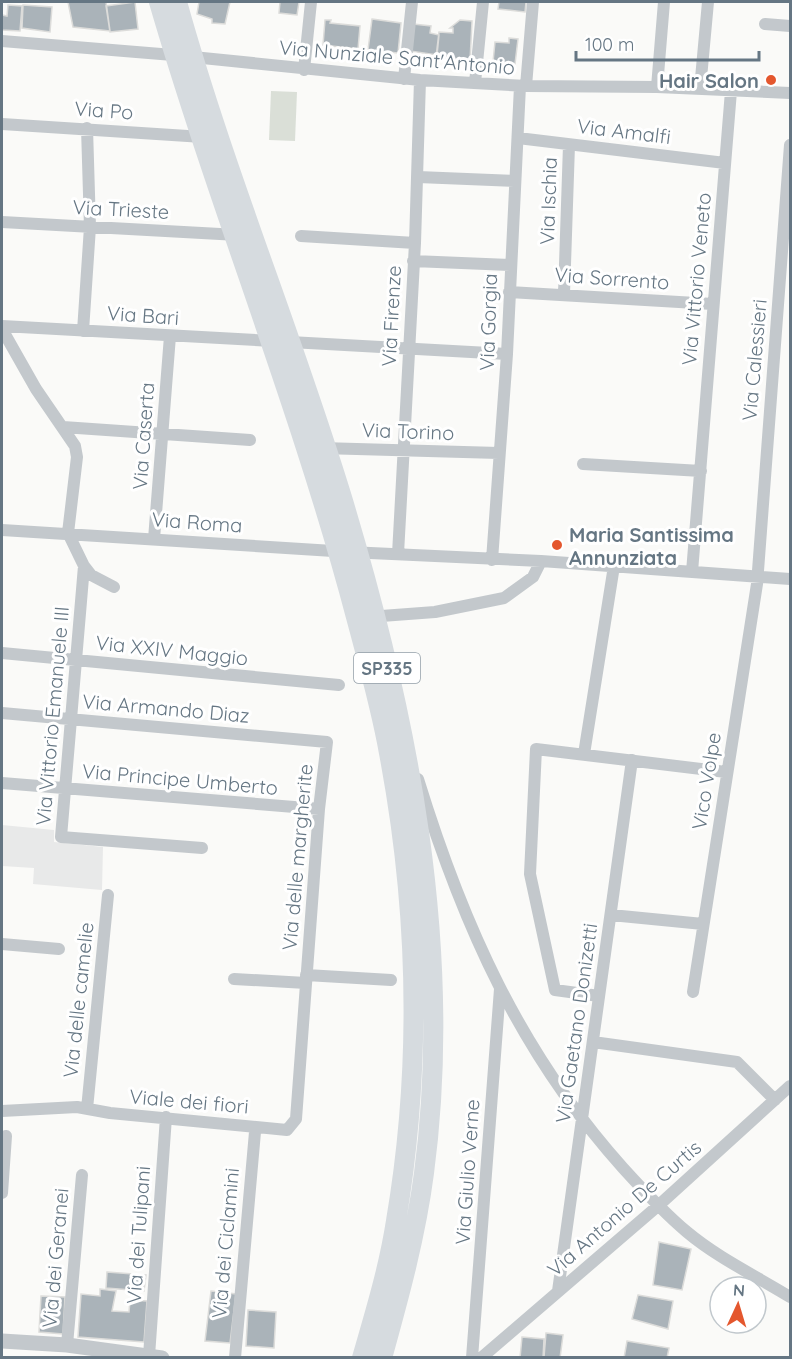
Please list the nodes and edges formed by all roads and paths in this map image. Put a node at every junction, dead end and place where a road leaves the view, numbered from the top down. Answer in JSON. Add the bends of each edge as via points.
{"nodes":[{"id":1,"x":158,"y":2,"type":"edge"},
{"id":2,"x":177,"y":2,"type":"edge"},
{"id":3,"x":311,"y":2,"type":"edge"},
{"id":4,"x":412,"y":2,"type":"edge"},
{"id":5,"x":483,"y":2,"type":"edge"},
{"id":6,"x":533,"y":2,"type":"edge"},
{"id":7,"x":664,"y":2,"type":"edge"},
{"id":8,"x":708,"y":2,"type":"edge"},
{"id":9,"x":765,"y":24,"type":"dead end"},
{"id":10,"x":790,"y":26,"type":"edge"},
{"id":11,"x":2,"y":40,"type":"edge"},
{"id":12,"x":173,"y":55,"type":"junction"},
{"id":13,"x":304,"y":70,"type":"junction"},
{"id":14,"x":404,"y":79,"type":"junction"},
{"id":15,"x":420,"y":80,"type":"junction"},
{"id":16,"x":475,"y":83,"type":"junction"},
{"id":17,"x":523,"y":86,"type":"junction"},
{"id":18,"x":657,"y":87,"type":"junction"},
{"id":19,"x":700,"y":89,"type":"junction"},
{"id":20,"x":731,"y":91,"type":"junction"},
{"id":21,"x":790,"y":93,"type":"edge"},
{"id":22,"x":2,"y":124,"type":"edge"},
{"id":23,"x":87,"y":128,"type":"junction"},
{"id":24,"x":203,"y":137,"type":"junction"},
{"id":25,"x":518,"y":138,"type":"junction"},
{"id":26,"x":569,"y":145,"type":"junction"},
{"id":27,"x":790,"y":145,"type":"edge"},
{"id":28,"x":725,"y":163,"type":"junction"},
{"id":29,"x":418,"y":177,"type":"junction"},
{"id":30,"x":514,"y":181,"type":"junction"},
{"id":31,"x":2,"y":222,"type":"edge"},
{"id":32,"x":90,"y":227,"type":"junction"},
{"id":33,"x":238,"y":235,"type":"junction"},
{"id":34,"x":301,"y":236,"type":"dead end"},
{"id":35,"x":415,"y":243,"type":"junction"},
{"id":36,"x":414,"y":261,"type":"junction"},
{"id":37,"x":510,"y":265,"type":"junction"},
{"id":38,"x":509,"y":292,"type":"junction"},
{"id":39,"x":564,"y":294,"type":"junction"},
{"id":40,"x":713,"y":304,"type":"junction"},
{"id":41,"x":2,"y":327,"type":"edge"},
{"id":42,"x":83,"y":331,"type":"junction"},
{"id":43,"x":170,"y":336,"type":"junction"},
{"id":44,"x":283,"y":343,"type":"junction"},
{"id":45,"x":409,"y":349,"type":"junction"},
{"id":46,"x":507,"y":354,"type":"junction"},
{"id":47,"x":63,"y":427,"type":"junction"},
{"id":48,"x":163,"y":434,"type":"junction"},
{"id":49,"x":250,"y":440,"type":"dead end"},
{"id":50,"x":316,"y":448,"type":"junction"},
{"id":51,"x":403,"y":449,"type":"junction"},
{"id":52,"x":499,"y":453,"type":"junction"},
{"id":53,"x":583,"y":465,"type":"dead end"},
{"id":54,"x":701,"y":471,"type":"junction"},
{"id":55,"x":2,"y":530,"type":"edge"},
{"id":56,"x":68,"y":533,"type":"junction"},
{"id":57,"x":154,"y":539,"type":"junction"},
{"id":58,"x":349,"y":552,"type":"junction"},
{"id":59,"x":398,"y":554,"type":"junction"},
{"id":60,"x":492,"y":560,"type":"junction"},
{"id":61,"x":541,"y":561,"type":"junction"},
{"id":62,"x":84,"y":566,"type":"junction"},
{"id":63,"x":614,"y":566,"type":"junction"},
{"id":64,"x":692,"y":572,"type":"junction"},
{"id":65,"x":756,"y":577,"type":"junction"},
{"id":66,"x":790,"y":579,"type":"edge"},
{"id":67,"x":114,"y":587,"type":"dead end"},
{"id":68,"x":368,"y":617,"type":"junction"},
{"id":69,"x":2,"y":653,"type":"edge"},
{"id":70,"x":77,"y":660,"type":"junction"},
{"id":71,"x":339,"y":686,"type":"dead end"},
{"id":72,"x":2,"y":713,"type":"edge"},
{"id":73,"x":72,"y":720,"type":"junction"},
{"id":74,"x":327,"y":742,"type":"joint"},
{"id":75,"x":584,"y":754,"type":"junction"},
{"id":76,"x":632,"y":760,"type":"junction"},
{"id":77,"x":726,"y":772,"type":"junction"},
{"id":78,"x":2,"y":783,"type":"edge"},
{"id":79,"x":64,"y":789,"type":"junction"},
{"id":80,"x":320,"y":809,"type":"junction"},
{"id":81,"x":202,"y":848,"type":"dead end"},
{"id":82,"x":108,"y":895,"type":"dead end"},
{"id":83,"x":611,"y":915,"type":"junction"},
{"id":84,"x":703,"y":924,"type":"junction"},
{"id":85,"x":2,"y":944,"type":"edge"},
{"id":86,"x":59,"y":949,"type":"dead end"},
{"id":87,"x":234,"y":979,"type":"dead end"},
{"id":88,"x":306,"y":979,"type":"junction"},
{"id":89,"x":391,"y":980,"type":"dead end"},
{"id":90,"x":500,"y":989,"type":"junction"},
{"id":91,"x":693,"y":992,"type":"dead end"},
{"id":92,"x":599,"y":996,"type":"junction"},
{"id":93,"x":593,"y":1042,"type":"junction"},
{"id":94,"x":790,"y":1086,"type":"edge"},
{"id":95,"x":775,"y":1100,"type":"junction"},
{"id":96,"x":87,"y":1109,"type":"junction"},
{"id":97,"x":2,"y":1111,"type":"edge"},
{"id":98,"x":166,"y":1118,"type":"junction"},
{"id":99,"x":582,"y":1120,"type":"junction"},
{"id":100,"x":287,"y":1130,"type":"joint"},
{"id":101,"x":255,"y":1132,"type":"dead end"},
{"id":102,"x":6,"y":1136,"type":"dead end"},
{"id":103,"x":82,"y":1175,"type":"dead end"},
{"id":104,"x":2,"y":1193,"type":"edge"},
{"id":105,"x":659,"y":1205,"type":"junction"},
{"id":106,"x":558,"y":1291,"type":"junction"},
{"id":107,"x":790,"y":1297,"type":"edge"},
{"id":108,"x":2,"y":1341,"type":"edge"},
{"id":109,"x":67,"y":1345,"type":"junction"},
{"id":110,"x":156,"y":1357,"type":"edge"},
{"id":111,"x":235,"y":1358,"type":"edge"},
{"id":112,"x":362,"y":1358,"type":"edge"},
{"id":113,"x":382,"y":1358,"type":"edge"},
{"id":114,"x":472,"y":1358,"type":"edge"},
{"id":115,"x":481,"y":1358,"type":"edge"}],
"edges":[{"from":1,"to":12,"type":"street"},
{"from":1,"to":112,"type":"highway","number":"SP335","via":[[192,113],[312,461],[389,752],[410,917],[414,1004],[408,1134],[396,1224]]},
{"from":2,"to":113,"type":"highway","number":"SP335","via":[[248,228],[343,503],[400,726],[417,817],[431,959],[431,1070],[424,1172]]},
{"from":3,"to":13,"type":"street"},
{"from":4,"to":14,"type":"street"},
{"from":5,"to":16,"type":"street"},
{"from":6,"to":17,"type":"street","name":"Via Gorgia"},
{"from":7,"to":18,"type":"street"},
{"from":8,"to":19,"type":"street"},
{"from":9,"to":10,"type":"street"},
{"from":11,"to":12,"type":"street","name":"Via Nunziale Sant'Antonio"},
{"from":12,"to":13,"type":"street","name":"Via Nunziale Sant'Antonio"},
{"from":12,"to":24,"type":"street"},
{"from":13,"to":14,"type":"street","name":"Via Nunziale Sant'Antonio"},
{"from":14,"to":15,"type":"street","name":"Via Nunziale Sant'Antonio"},
{"from":15,"to":16,"type":"street","name":"Via Nunziale Sant'Antonio"},
{"from":15,"to":29,"type":"street","name":"Via Firenze"},
{"from":16,"to":17,"type":"street","name":"Via Nunziale Sant'Antonio"},
{"from":17,"to":18,"type":"street","name":"Via Nunziale Sant'Antonio"},
{"from":17,"to":25,"type":"street","name":"Via Gorgia"},
{"from":18,"to":19,"type":"street","name":"Via Nunziale Sant'Antonio"},
{"from":19,"to":20,"type":"street","name":"Via Nunziale Sant'Antonio"},
{"from":20,"to":21,"type":"street","name":"Via Nunziale Sant'Antonio"},
{"from":20,"to":28,"type":"street","name":"Via Vittorio Veneto"},
{"from":22,"to":23,"type":"street","name":"Via Po"},
{"from":23,"to":24,"type":"street","name":"Via Po"},
{"from":23,"to":32,"type":"street"},
{"from":24,"to":33,"type":"street"},
{"from":25,"to":26,"type":"street","name":"Via Amalfi"},
{"from":25,"to":30,"type":"street","name":"Via Gorgia"},
{"from":26,"to":28,"type":"street","name":"Via Amalfi"},
{"from":26,"to":39,"type":"street","name":"Via Ischia"},
{"from":27,"to":65,"type":"street","name":"Via Calessieri"},
{"from":28,"to":40,"type":"street","name":"Via Vittorio Veneto"},
{"from":29,"to":30,"type":"street"},
{"from":29,"to":35,"type":"street","name":"Via Firenze"},
{"from":30,"to":37,"type":"street","name":"Via Gorgia"},
{"from":31,"to":32,"type":"street","name":"Via Trieste"},
{"from":32,"to":33,"type":"street","name":"Via Trieste"},
{"from":32,"to":42,"type":"street"},
{"from":33,"to":44,"type":"street"},
{"from":34,"to":35,"type":"street"},
{"from":35,"to":36,"type":"street","name":"Via Firenze"},
{"from":36,"to":37,"type":"street"},
{"from":36,"to":45,"type":"street","name":"Via Firenze"},
{"from":37,"to":38,"type":"street","name":"Via Gorgia"},
{"from":38,"to":39,"type":"street","name":"Via Sorrento"},
{"from":38,"to":46,"type":"street","name":"Via Gorgia"},
{"from":39,"to":40,"type":"street","name":"Via Sorrento"},
{"from":40,"to":54,"type":"street","name":"Via Vittorio Veneto"},
{"from":41,"to":42,"type":"street","name":"Via Bari"},
{"from":41,"to":47,"type":"street"},
{"from":42,"to":43,"type":"street","name":"Via Bari"},
{"from":43,"to":44,"type":"street","name":"Via Bari"},
{"from":43,"to":48,"type":"street","name":"Via Caserta"},
{"from":44,"to":45,"type":"street","name":"Via Bari"},
{"from":44,"to":50,"type":"street"},
{"from":45,"to":46,"type":"street","name":"Via Bari"},
{"from":45,"to":51,"type":"street","name":"Via Firenze"},
{"from":46,"to":52,"type":"street","name":"Via Gorgia"},
{"from":47,"to":48,"type":"street"},
{"from":47,"to":56,"type":"street","via":[[75,446],[77,458]]},
{"from":48,"to":49,"type":"street"},
{"from":48,"to":57,"type":"street","name":"Via Caserta"},
{"from":50,"to":51,"type":"street","name":"Via Torino"},
{"from":50,"to":58,"type":"street"},
{"from":51,"to":52,"type":"street","name":"Via Torino"},
{"from":51,"to":59,"type":"street","name":"Via Firenze"},
{"from":52,"to":60,"type":"street","name":"Via Gorgia"},
{"from":53,"to":54,"type":"street"},
{"from":54,"to":64,"type":"street","name":"Via Vittorio Veneto"},
{"from":55,"to":56,"type":"street","name":"Via Roma"},
{"from":56,"to":57,"type":"street","name":"Via Roma"},
{"from":56,"to":62,"type":"street"},
{"from":57,"to":58,"type":"street","name":"Via Roma"},
{"from":58,"to":59,"type":"street","name":"Via Roma"},
{"from":58,"to":68,"type":"street"},
{"from":59,"to":60,"type":"street","name":"Via Roma"},
{"from":60,"to":61,"type":"street","name":"Via Roma"},
{"from":61,"to":63,"type":"street","name":"Via Roma"},
{"from":61,"to":68,"type":"street","via":[[533,577],[504,598],[435,612]]},
{"from":62,"to":67,"type":"street","via":[[91,575]]},
{"from":62,"to":70,"type":"street","name":"Via Vittorio Emanuele III"},
{"from":63,"to":64,"type":"street","name":"Via Roma"},
{"from":63,"to":75,"type":"street"},
{"from":64,"to":65,"type":"street","name":"Via Roma"},
{"from":65,"to":66,"type":"street","name":"Via Roma"},
{"from":65,"to":77,"type":"street","name":"Vico Volpe","via":[[745,669]]},
{"from":68,"to":90,"type":"street","via":[[428,812],[464,913]]},
{"from":69,"to":70,"type":"street","name":"Via XXIV Maggio"},
{"from":70,"to":71,"type":"street","name":"Via XXIV Maggio"},
{"from":70,"to":73,"type":"street","name":"Via Vittorio Emanuele III"},
{"from":72,"to":73,"type":"street","name":"Via Armando Diaz"},
{"from":73,"to":74,"type":"street","name":"Via Armando Diaz"},
{"from":73,"to":79,"type":"street","name":"Via Vittorio Emanuele III"},
{"from":74,"to":80,"type":"street","name":"Via delle margherite"},
{"from":75,"to":76,"type":"street"},
{"from":75,"to":92,"type":"street","via":[[536,748],[530,874],[555,990]]},
{"from":76,"to":77,"type":"street"},
{"from":76,"to":83,"type":"street","name":"Via Gaetano Donizetti"},
{"from":77,"to":84,"type":"street","name":"Vico Volpe"},
{"from":78,"to":79,"type":"street","name":"Via Principe Umberto"},
{"from":79,"to":80,"type":"street","name":"Via Principe Umberto"},
{"from":79,"to":81,"type":"street","name":"Via Vittorio Emanuele III","via":[[62,837]]},
{"from":80,"to":88,"type":"street","name":"Via delle margherite"},
{"from":82,"to":96,"type":"street","name":"Via delle camelie"},
{"from":83,"to":84,"type":"street"},
{"from":83,"to":92,"type":"street","name":"Via Gaetano Donizetti"},
{"from":84,"to":91,"type":"street","name":"Vico Volpe"},
{"from":85,"to":86,"type":"street"},
{"from":87,"to":88,"type":"street","name":"Via delle margherite"},
{"from":88,"to":89,"type":"street","name":"Via delle margherite"},
{"from":88,"to":100,"type":"street","name":"Via delle margherite","via":[[296,1119]]},
{"from":90,"to":99,"type":"street","via":[[553,1081]]},
{"from":90,"to":114,"type":"street","name":"Via Giulio Verne"},
{"from":92,"to":93,"type":"street","name":"Via Gaetano Donizetti"},
{"from":93,"to":95,"type":"street","via":[[737,1062]]},
{"from":93,"to":99,"type":"street","name":"Via Gaetano Donizetti"},
{"from":94,"to":95,"type":"street","name":"Via Antonio De Curtis"},
{"from":95,"to":105,"type":"street","name":"Via Antonio De Curtis"},
{"from":96,"to":97,"type":"street","name":"Viale dei fiori"},
{"from":96,"to":98,"type":"street","name":"Viale dei fiori"},
{"from":98,"to":100,"type":"street","name":"Viale dei fiori"},
{"from":98,"to":110,"type":"street","name":"Via dei Tulipani"},
{"from":99,"to":105,"type":"street"},
{"from":99,"to":106,"type":"street","name":"Via Gaetano Donizetti"},
{"from":101,"to":111,"type":"street","name":"Via dei Ciclamini"},
{"from":102,"to":104,"type":"street"},
{"from":103,"to":109,"type":"street","name":"Via dei Geranei"},
{"from":105,"to":106,"type":"street","name":"Via Antonio De Curtis"},
{"from":105,"to":107,"type":"street","via":[[687,1233]]},
{"from":106,"to":115,"type":"street","name":"Via Antonio De Curtis"},
{"from":108,"to":109,"type":"street"},
{"from":109,"to":110,"type":"street"}]}
